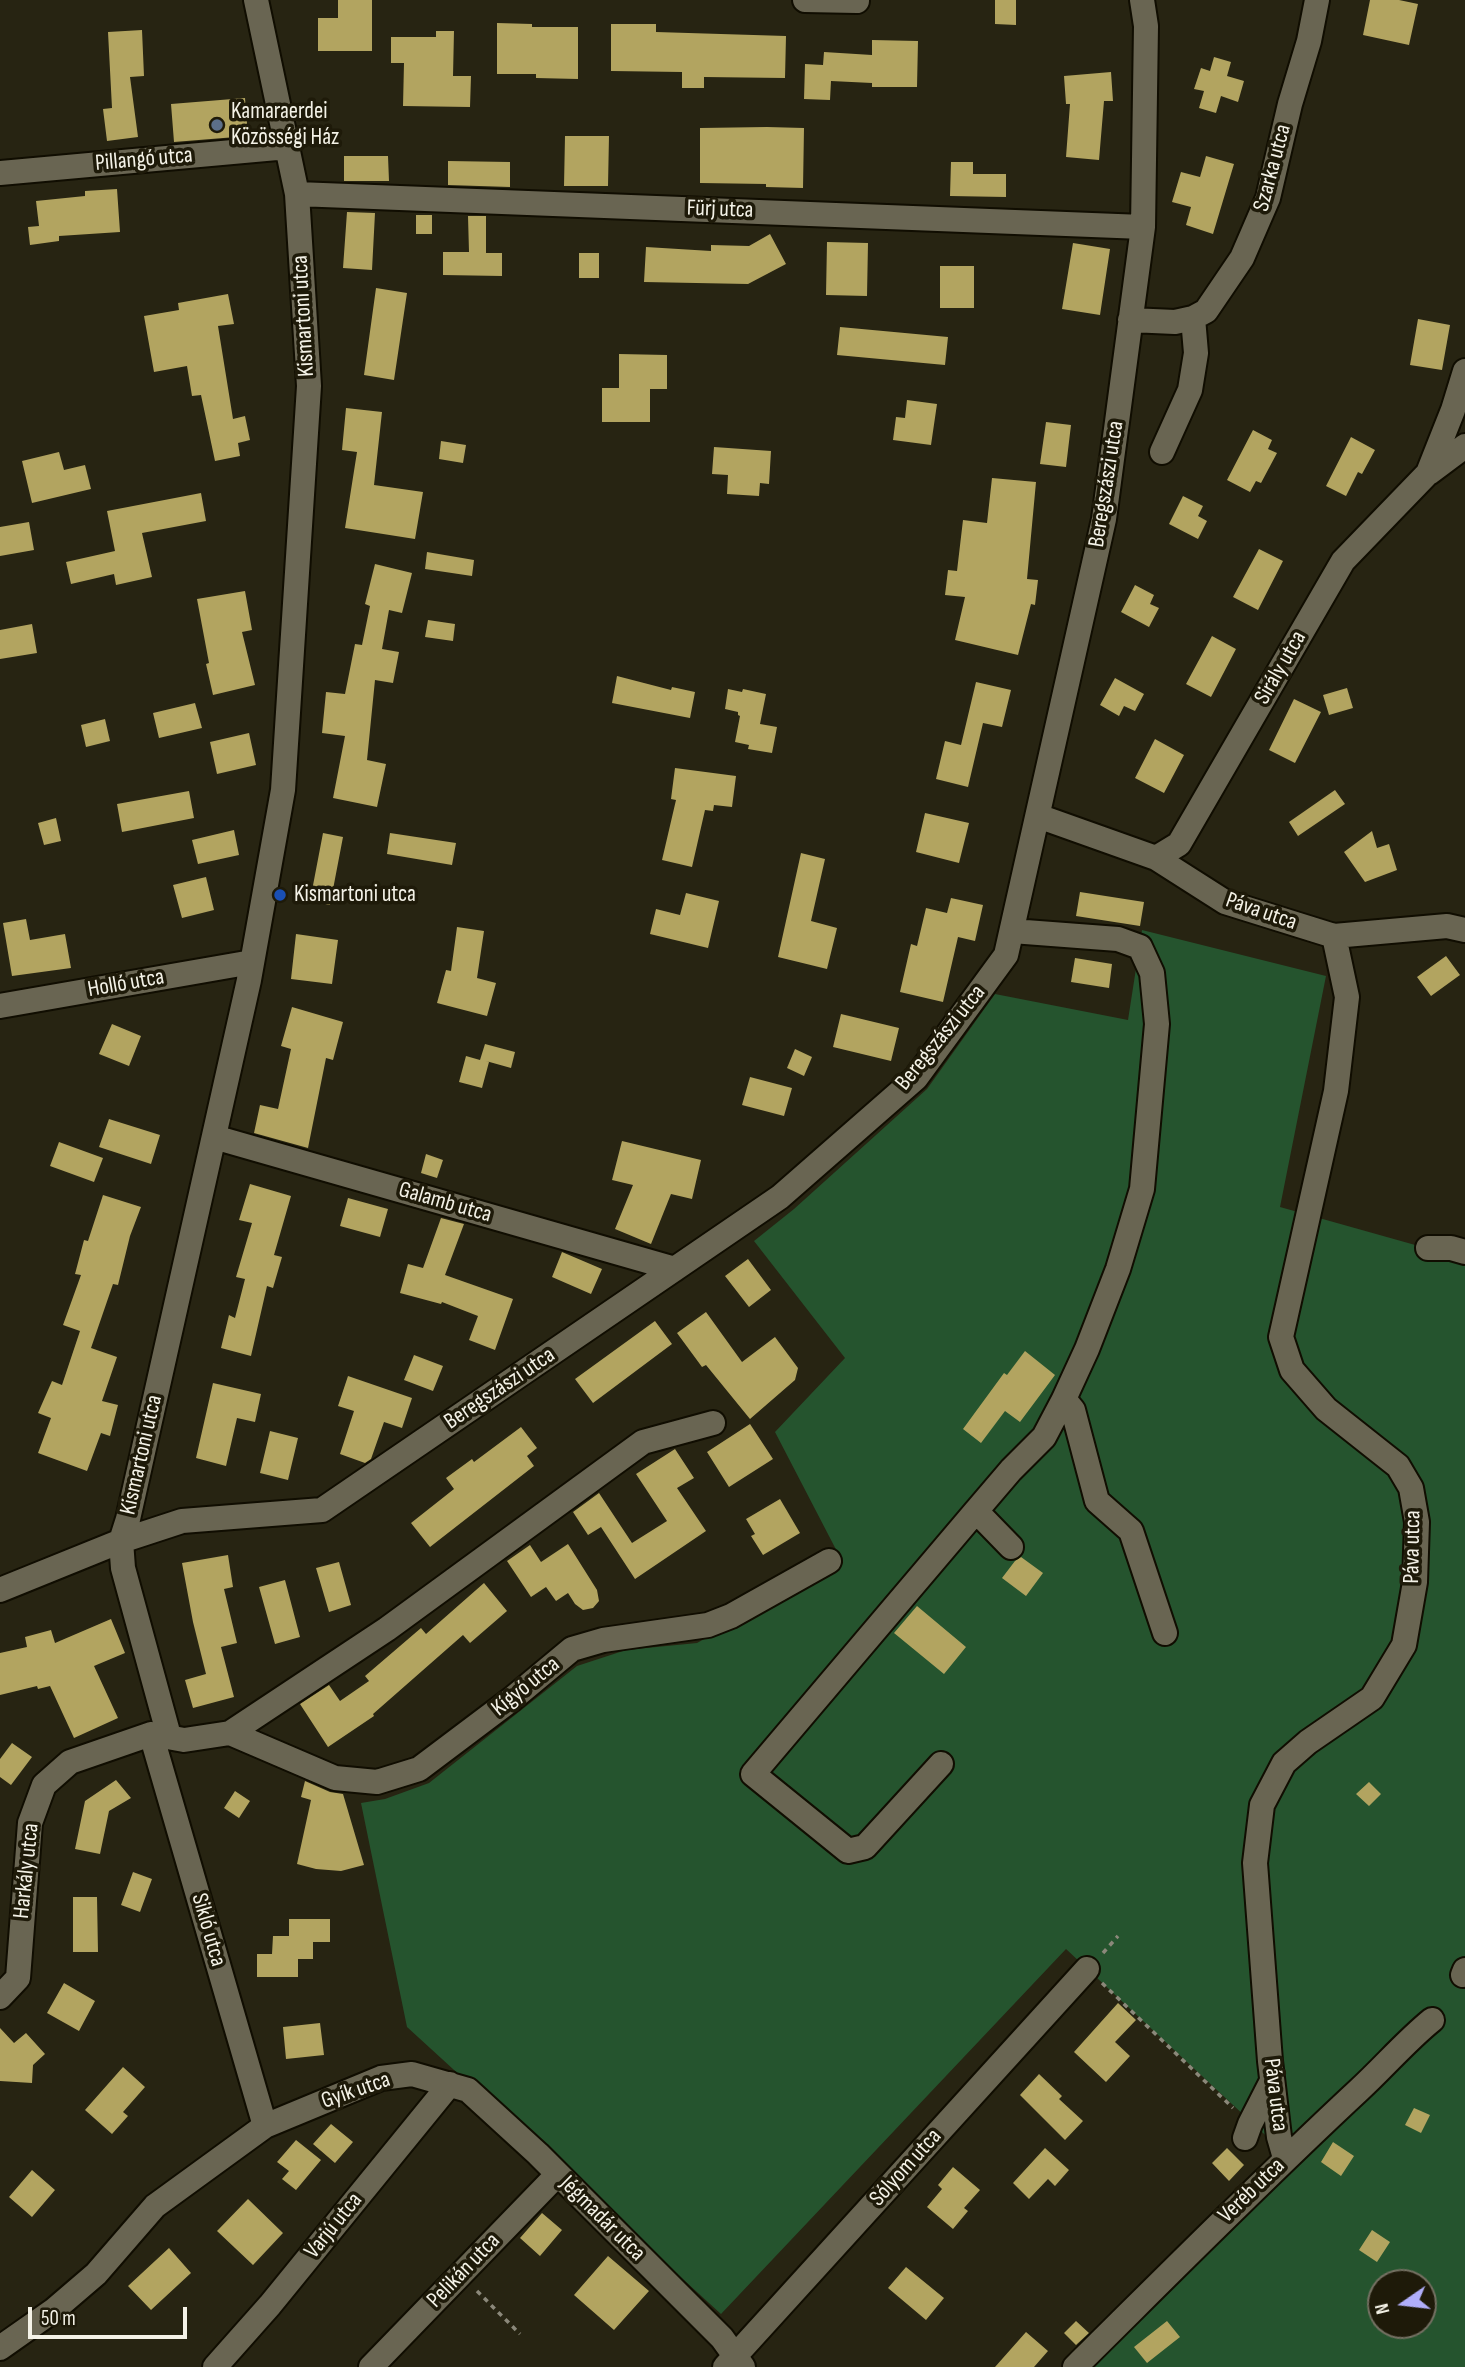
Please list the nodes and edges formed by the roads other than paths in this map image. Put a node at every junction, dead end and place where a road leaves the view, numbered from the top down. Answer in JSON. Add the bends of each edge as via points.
{"nodes":[{"id":1,"x":256,"y":0,"type":"edge"},
{"id":2,"x":805,"y":0,"type":"edge"},
{"id":3,"x":1142,"y":0,"type":"edge"},
{"id":4,"x":1317,"y":0,"type":"edge"},
{"id":5,"x":857,"y":1,"type":"edge"},
{"id":6,"x":288,"y":147,"type":"junction"},
{"id":7,"x":0,"y":173,"type":"edge"},
{"id":8,"x":297,"y":194,"type":"junction"},
{"id":9,"x":1143,"y":227,"type":"junction"},
{"id":10,"x":1193,"y":318,"type":"junction"},
{"id":11,"x":1130,"y":320,"type":"junction"},
{"id":12,"x":1465,"y":371,"type":"edge"},
{"id":13,"x":1465,"y":446,"type":"edge"},
{"id":14,"x":1163,"y":452,"type":"dead end"},
{"id":15,"x":1428,"y":473,"type":"junction"},
{"id":16,"x":1038,"y":816,"type":"junction"},
{"id":17,"x":1156,"y":858,"type":"junction"},
{"id":18,"x":1465,"y":930,"type":"edge"},
{"id":19,"x":1012,"y":931,"type":"junction"},
{"id":20,"x":1334,"y":936,"type":"junction"},
{"id":21,"x":252,"y":962,"type":"junction"},
{"id":22,"x":0,"y":1006,"type":"edge"},
{"id":23,"x":214,"y":1137,"type":"junction"},
{"id":24,"x":1428,"y":1248,"type":"dead end"},
{"id":25,"x":1465,"y":1252,"type":"edge"},
{"id":26,"x":675,"y":1269,"type":"junction"},
{"id":27,"x":1064,"y":1399,"type":"junction"},
{"id":28,"x":713,"y":1423,"type":"dead end"},
{"id":29,"x":976,"y":1511,"type":"junction"},
{"id":30,"x":121,"y":1541,"type":"junction"},
{"id":31,"x":1011,"y":1547,"type":"dead end"},
{"id":32,"x":829,"y":1561,"type":"dead end"},
{"id":33,"x":0,"y":1590,"type":"edge"},
{"id":34,"x":1165,"y":1633,"type":"dead end"},
{"id":35,"x":230,"y":1733,"type":"junction"},
{"id":36,"x":160,"y":1735,"type":"junction"},
{"id":37,"x":941,"y":1763,"type":"dead end"},
{"id":38,"x":1087,"y":1969,"type":"road end"},
{"id":39,"x":0,"y":1997,"type":"edge"},
{"id":40,"x":1433,"y":2020,"type":"dead end"},
{"id":41,"x":1272,"y":2081,"type":"junction"},
{"id":42,"x":450,"y":2084,"type":"junction"},
{"id":43,"x":265,"y":2126,"type":"junction"},
{"id":44,"x":1248,"y":2131,"type":"road end"},
{"id":45,"x":1285,"y":2158,"type":"junction"},
{"id":46,"x":558,"y":2175,"type":"junction"},
{"id":47,"x":0,"y":2348,"type":"edge"},
{"id":48,"x":734,"y":2364,"type":"edge"},
{"id":49,"x":215,"y":2367,"type":"edge"},
{"id":50,"x":371,"y":2367,"type":"edge"},
{"id":51,"x":1075,"y":2367,"type":"edge"}],
"edges":[{"from":1,"to":6,"type":"street","name":"Kismartoni utca"},
{"from":2,"to":5,"type":"street"},
{"from":3,"to":9,"type":"street","name":"Beregszászi utca","via":[[1146,26]]},
{"from":4,"to":10,"type":"street","name":"Szarka utca","via":[[1269,198],[1242,258],[1206,311]]},
{"from":6,"to":7,"type":"street","name":"Pillangó utca"},
{"from":6,"to":8,"type":"street","name":"Kismartoni utca"},
{"from":8,"to":9,"type":"street","name":"Fürj utca"},
{"from":8,"to":21,"type":"street","name":"Kismartoni utca","via":[[309,393],[284,790]]},
{"from":9,"to":11,"type":"street","name":"Beregszászi utca"},
{"from":10,"to":11,"type":"street"},
{"from":10,"to":14,"type":"street","via":[[1196,353],[1190,390]]},
{"from":11,"to":16,"type":"street","name":"Beregszászi utca","via":[[1104,519]]},
{"from":12,"to":15,"type":"street","name":"Sirály utca"},
{"from":13,"to":15,"type":"street"},
{"from":15,"to":17,"type":"street","name":"Sirály utca","via":[[1343,561],[1179,844]]},
{"from":16,"to":17,"type":"street"},
{"from":16,"to":19,"type":"street","name":"Beregszászi utca"},
{"from":17,"to":20,"type":"street","name":"Páva utca","via":[[1225,902]]},
{"from":18,"to":20,"type":"street","name":"Páva utca","via":[[1447,926]]},
{"from":19,"to":26,"type":"street","name":"Beregszászi utca","via":[[1006,955],[916,1078],[780,1197]]},
{"from":19,"to":27,"type":"street","via":[[1118,939],[1140,947],[1152,973],[1157,1024],[1142,1189],[1118,1269]]},
{"from":20,"to":41,"type":"street","name":"Páva utca","via":[[1346,997],[1336,1091],[1281,1337],[1292,1370],[1326,1409],[1398,1466],[1412,1488],[1417,1522],[1415,1583],[1404,1645],[1372,1698],[1284,1763],[1262,1805],[1255,1863]]},
{"from":21,"to":22,"type":"street","name":"Holló utca"},
{"from":21,"to":23,"type":"street","name":"Kismartoni utca"},
{"from":23,"to":26,"type":"street","name":"Galamb utca"},
{"from":23,"to":30,"type":"street","name":"Kismartoni utca"},
{"from":24,"to":25,"type":"street"},
{"from":26,"to":30,"type":"street","name":"Beregszászi utca","via":[[322,1510],[182,1521]]},
{"from":27,"to":29,"type":"street","via":[[1044,1437]]},
{"from":27,"to":34,"type":"street","via":[[1073,1410],[1097,1501],[1131,1531]]},
{"from":28,"to":35,"type":"street","via":[[643,1443],[387,1629]]},
{"from":29,"to":31,"type":"street"},
{"from":29,"to":37,"type":"street","via":[[753,1774],[848,1851],[865,1847]]},
{"from":30,"to":33,"type":"street","name":"Beregszászi utca"},
{"from":30,"to":36,"type":"street"},
{"from":32,"to":35,"type":"street","name":"Kígyó utca","via":[[708,1625],[572,1649],[419,1769],[377,1782],[335,1778]]},
{"from":35,"to":36,"type":"street","via":[[184,1740]]},
{"from":36,"to":39,"type":"street","name":"Harkály utca","via":[[70,1762],[44,1785],[30,1823],[18,1978]]},
{"from":36,"to":43,"type":"street","name":"Sikló utca"},
{"from":38,"to":48,"type":"street","name":"Sólyom utca"},
{"from":40,"to":45,"type":"street","name":"Veréb utca"},
{"from":41,"to":44,"type":"street"},
{"from":41,"to":45,"type":"street","name":"Páva utca"},
{"from":42,"to":43,"type":"street","name":"Gyík utca","via":[[412,2074],[381,2078]]},
{"from":42,"to":46,"type":"street","name":"Jégmadár utca","via":[[468,2090]]},
{"from":42,"to":49,"type":"street","name":"Varjú utca"},
{"from":43,"to":47,"type":"street","via":[[155,2206],[96,2274]]},
{"from":45,"to":51,"type":"street","name":"Veréb utca"},
{"from":46,"to":48,"type":"street","name":"Jégmadár utca","via":[[722,2338]]},
{"from":46,"to":50,"type":"street","name":"Pelikán utca"}]}
